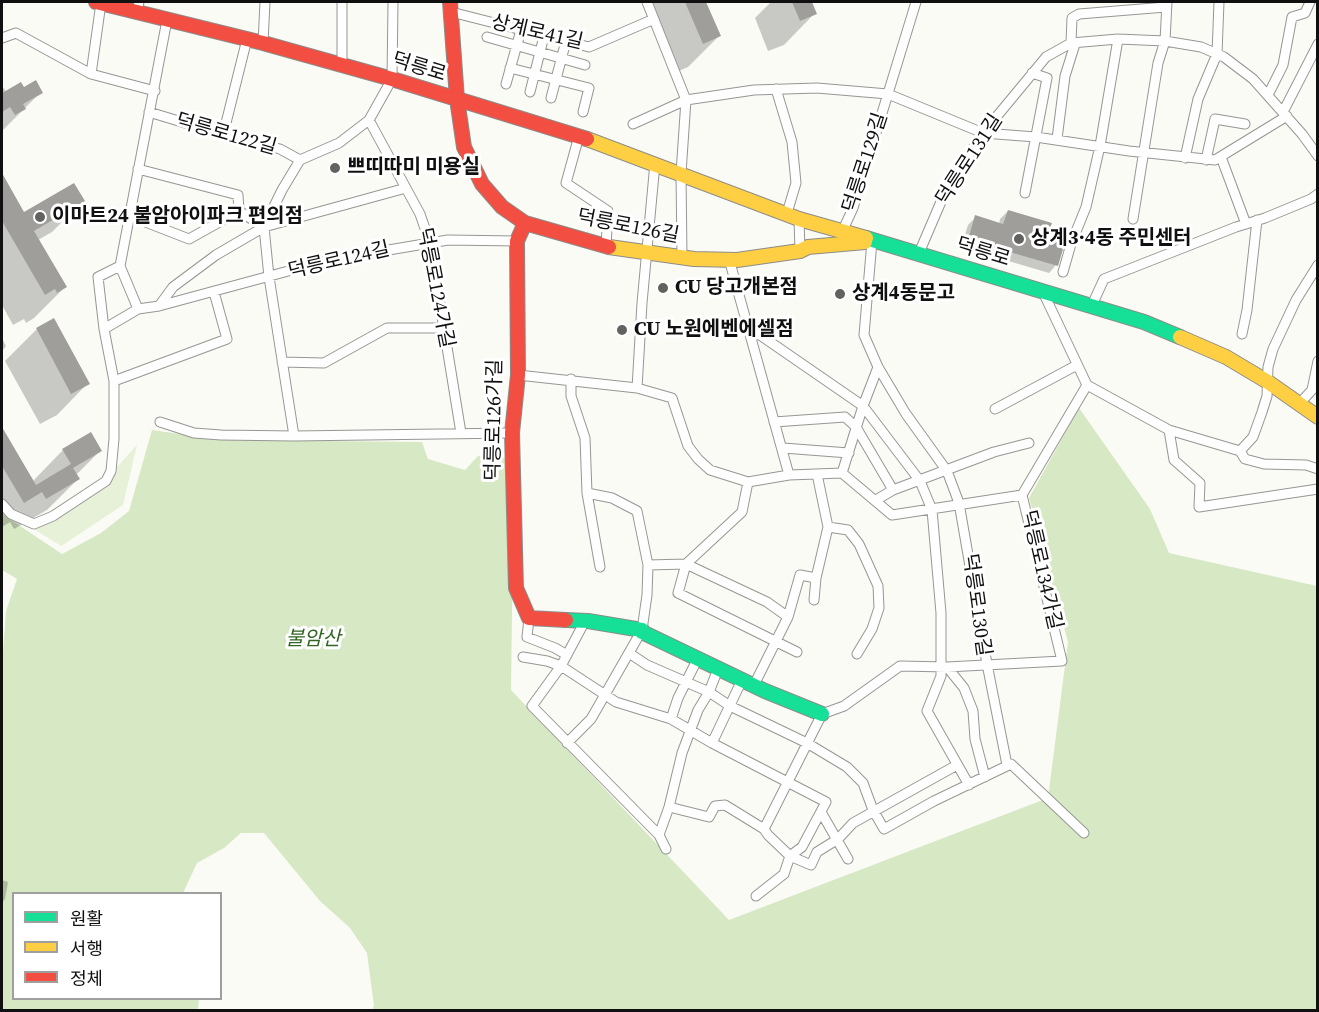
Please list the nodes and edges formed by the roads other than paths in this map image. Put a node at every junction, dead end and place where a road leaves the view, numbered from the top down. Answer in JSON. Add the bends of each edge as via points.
{"nodes":[{"id":1,"x":98,"y":2,"type":"edge"},
{"id":2,"x":265,"y":2,"type":"edge"},
{"id":3,"x":342,"y":2,"type":"edge"},
{"id":4,"x":393,"y":2,"type":"edge"},
{"id":5,"x":647,"y":2,"type":"edge"},
{"id":6,"x":916,"y":2,"type":"edge"},
{"id":7,"x":1219,"y":2,"type":"edge"},
{"id":8,"x":1310,"y":2,"type":"edge"},
{"id":9,"x":1167,"y":4,"type":"edge"},
{"id":10,"x":138,"y":6,"type":"edge"},
{"id":11,"x":451,"y":7,"type":"edge"},
{"id":12,"x":654,"y":19,"type":"junction"},
{"id":13,"x":167,"y":20,"type":"junction"},
{"id":14,"x":521,"y":30,"type":"junction"},
{"id":15,"x":544,"y":36,"type":"junction"},
{"id":16,"x":487,"y":37,"type":"dead end"},
{"id":17,"x":2,"y":38,"type":"edge"},
{"id":18,"x":248,"y":39,"type":"junction"},
{"id":19,"x":1118,"y":39,"type":"junction"},
{"id":20,"x":566,"y":41,"type":"junction"},
{"id":21,"x":1165,"y":41,"type":"junction"},
{"id":22,"x":262,"y":43,"type":"junction"},
{"id":23,"x":1073,"y":43,"type":"junction"},
{"id":24,"x":1317,"y":44,"type":"edge"},
{"id":25,"x":516,"y":45,"type":"junction"},
{"id":26,"x":540,"y":52,"type":"junction"},
{"id":27,"x":1217,"y":54,"type":"junction"},
{"id":28,"x":561,"y":58,"type":"junction"},
{"id":29,"x":342,"y":65,"type":"junction"},
{"id":30,"x":585,"y":65,"type":"dead end"},
{"id":31,"x":510,"y":68,"type":"junction"},
{"id":32,"x":1032,"y":73,"type":"junction"},
{"id":33,"x":91,"y":74,"type":"junction"},
{"id":34,"x":534,"y":74,"type":"junction"},
{"id":35,"x":392,"y":79,"type":"junction"},
{"id":36,"x":556,"y":79,"type":"junction"},
{"id":37,"x":506,"y":84,"type":"dead end"},
{"id":38,"x":776,"y":89,"type":"junction"},
{"id":39,"x":155,"y":91,"type":"junction"},
{"id":40,"x":530,"y":92,"type":"dead end"},
{"id":41,"x":888,"y":94,"type":"junction"},
{"id":42,"x":1268,"y":95,"type":"junction"},
{"id":43,"x":550,"y":98,"type":"dead end"},
{"id":44,"x":457,"y":99,"type":"junction"},
{"id":45,"x":686,"y":100,"type":"junction"},
{"id":46,"x":149,"y":112,"type":"junction"},
{"id":47,"x":583,"y":112,"type":"dead end"},
{"id":48,"x":1285,"y":114,"type":"junction"},
{"id":49,"x":369,"y":120,"type":"junction"},
{"id":50,"x":633,"y":124,"type":"dead end"},
{"id":51,"x":1245,"y":124,"type":"dead end"},
{"id":52,"x":983,"y":133,"type":"junction"},
{"id":53,"x":223,"y":135,"type":"junction"},
{"id":54,"x":579,"y":136,"type":"junction"},
{"id":55,"x":1035,"y":137,"type":"junction"},
{"id":56,"x":1056,"y":140,"type":"junction"},
{"id":57,"x":1100,"y":146,"type":"junction"},
{"id":58,"x":1144,"y":152,"type":"junction"},
{"id":59,"x":1316,"y":152,"type":"edge"},
{"id":60,"x":1185,"y":158,"type":"junction"},
{"id":61,"x":1221,"y":158,"type":"junction"},
{"id":62,"x":300,"y":160,"type":"junction"},
{"id":63,"x":1206,"y":160,"type":"junction"},
{"id":64,"x":655,"y":163,"type":"junction"},
{"id":65,"x":138,"y":170,"type":"junction"},
{"id":66,"x":681,"y":172,"type":"junction"},
{"id":67,"x":406,"y":188,"type":"junction"},
{"id":68,"x":1025,"y":193,"type":"dead end"},
{"id":69,"x":1317,"y":194,"type":"edge"},
{"id":70,"x":239,"y":211,"type":"junction"},
{"id":71,"x":130,"y":216,"type":"junction"},
{"id":72,"x":793,"y":216,"type":"junction"},
{"id":73,"x":1133,"y":219,"type":"dead end"},
{"id":74,"x":1257,"y":220,"type":"junction"},
{"id":75,"x":525,"y":223,"type":"junction"},
{"id":76,"x":1246,"y":224,"type":"junction"},
{"id":77,"x":264,"y":227,"type":"junction"},
{"id":78,"x":842,"y":232,"type":"junction"},
{"id":79,"x":872,"y":241,"type":"junction"},
{"id":80,"x":517,"y":242,"type":"junction"},
{"id":81,"x":430,"y":243,"type":"junction"},
{"id":82,"x":606,"y":246,"type":"junction"},
{"id":83,"x":800,"y":251,"type":"junction"},
{"id":84,"x":919,"y":253,"type":"junction"},
{"id":85,"x":647,"y":254,"type":"junction"},
{"id":86,"x":682,"y":257,"type":"junction"},
{"id":87,"x":729,"y":259,"type":"junction"},
{"id":88,"x":120,"y":266,"type":"junction"},
{"id":89,"x":1317,"y":266,"type":"edge"},
{"id":90,"x":1062,"y":272,"type":"dead end"},
{"id":91,"x":269,"y":278,"type":"junction"},
{"id":92,"x":214,"y":292,"type":"junction"},
{"id":93,"x":1043,"y":292,"type":"junction"},
{"id":94,"x":159,"y":306,"type":"junction"},
{"id":95,"x":1092,"y":306,"type":"junction"},
{"id":96,"x":138,"y":309,"type":"junction"},
{"id":97,"x":747,"y":326,"type":"junction"},
{"id":98,"x":444,"y":328,"type":"junction"},
{"id":99,"x":104,"y":329,"type":"junction"},
{"id":100,"x":1242,"y":334,"type":"dead end"},
{"id":101,"x":1317,"y":361,"type":"edge"},
{"id":102,"x":282,"y":362,"type":"junction"},
{"id":103,"x":1077,"y":365,"type":"junction"},
{"id":104,"x":878,"y":367,"type":"junction"},
{"id":105,"x":518,"y":375,"type":"junction"},
{"id":106,"x":571,"y":379,"type":"junction"},
{"id":107,"x":114,"y":381,"type":"junction"},
{"id":108,"x":1268,"y":382,"type":"junction"},
{"id":109,"x":1087,"y":385,"type":"junction"},
{"id":110,"x":637,"y":388,"type":"junction"},
{"id":111,"x":1315,"y":392,"type":"edge"},
{"id":112,"x":1300,"y":403,"type":"junction"},
{"id":113,"x":863,"y":406,"type":"junction"},
{"id":114,"x":995,"y":410,"type":"dead end"},
{"id":115,"x":1317,"y":417,"type":"edge"},
{"id":116,"x":160,"y":422,"type":"dead end"},
{"id":117,"x":774,"y":422,"type":"junction"},
{"id":118,"x":856,"y":427,"type":"junction"},
{"id":119,"x":1169,"y":430,"type":"junction"},
{"id":120,"x":461,"y":433,"type":"junction"},
{"id":121,"x":513,"y":433,"type":"junction"},
{"id":122,"x":294,"y":436,"type":"junction"},
{"id":123,"x":1029,"y":443,"type":"dead end"},
{"id":124,"x":783,"y":448,"type":"junction"},
{"id":125,"x":1240,"y":451,"type":"junction"},
{"id":126,"x":849,"y":453,"type":"junction"},
{"id":127,"x":1317,"y":469,"type":"edge"},
{"id":128,"x":947,"y":471,"type":"junction"},
{"id":129,"x":842,"y":473,"type":"junction"},
{"id":130,"x":816,"y":474,"type":"junction"},
{"id":131,"x":789,"y":475,"type":"junction"},
{"id":132,"x":920,"y":481,"type":"junction"},
{"id":133,"x":748,"y":482,"type":"junction"},
{"id":134,"x":1317,"y":489,"type":"edge"},
{"id":135,"x":893,"y":490,"type":"junction"},
{"id":136,"x":587,"y":493,"type":"junction"},
{"id":137,"x":1022,"y":495,"type":"junction"},
{"id":138,"x":876,"y":500,"type":"junction"},
{"id":139,"x":959,"y":503,"type":"junction"},
{"id":140,"x":2,"y":504,"type":"edge"},
{"id":141,"x":932,"y":510,"type":"junction"},
{"id":142,"x":828,"y":527,"type":"junction"},
{"id":143,"x":686,"y":564,"type":"junction"},
{"id":144,"x":648,"y":565,"type":"junction"},
{"id":145,"x":600,"y":567,"type":"dead end"},
{"id":146,"x":816,"y":578,"type":"junction"},
{"id":147,"x":814,"y":600,"type":"dead end"},
{"id":148,"x":788,"y":617,"type":"junction"},
{"id":149,"x":528,"y":618,"type":"junction"},
{"id":150,"x":585,"y":621,"type":"junction"},
{"id":151,"x":642,"y":630,"type":"junction"},
{"id":152,"x":777,"y":643,"type":"junction"},
{"id":153,"x":797,"y":652,"type":"dead end"},
{"id":154,"x":629,"y":653,"type":"junction"},
{"id":155,"x":857,"y":654,"type":"dead end"},
{"id":156,"x":567,"y":655,"type":"junction"},
{"id":157,"x":523,"y":657,"type":"dead end"},
{"id":158,"x":698,"y":658,"type":"junction"},
{"id":159,"x":987,"y":664,"type":"junction"},
{"id":160,"x":561,"y":666,"type":"junction"},
{"id":161,"x":944,"y":667,"type":"junction"},
{"id":162,"x":718,"y":669,"type":"junction"},
{"id":163,"x":686,"y":681,"type":"junction"},
{"id":164,"x":748,"y":683,"type":"junction"},
{"id":165,"x":709,"y":692,"type":"junction"},
{"id":166,"x":606,"y":694,"type":"junction"},
{"id":167,"x":730,"y":706,"type":"junction"},
{"id":168,"x":822,"y":714,"type":"junction"},
{"id":169,"x":671,"y":719,"type":"junction"},
{"id":170,"x":690,"y":730,"type":"junction"},
{"id":171,"x":567,"y":742,"type":"junction"},
{"id":172,"x":712,"y":743,"type":"junction"},
{"id":173,"x":807,"y":743,"type":"junction"},
{"id":174,"x":957,"y":765,"type":"junction"},
{"id":175,"x":1007,"y":765,"type":"junction"},
{"id":176,"x":985,"y":777,"type":"junction"},
{"id":177,"x":787,"y":781,"type":"junction"},
{"id":178,"x":969,"y":785,"type":"junction"},
{"id":179,"x":669,"y":807,"type":"junction"},
{"id":180,"x":821,"y":812,"type":"junction"},
{"id":181,"x":875,"y":812,"type":"junction"},
{"id":182,"x":764,"y":829,"type":"junction"},
{"id":183,"x":1084,"y":833,"type":"dead end"},
{"id":184,"x":659,"y":835,"type":"junction"},
{"id":185,"x":838,"y":839,"type":"junction"},
{"id":186,"x":666,"y":849,"type":"dead end"},
{"id":187,"x":790,"y":855,"type":"junction"},
{"id":188,"x":848,"y":859,"type":"dead end"},
{"id":189,"x":756,"y":896,"type":"dead end"}],
"edges":[{"from":1,"to":10,"type":"main road","name":"덕릉로"},
{"from":1,"to":33,"type":"street"},
{"from":2,"to":22,"type":"street"},
{"from":3,"to":29,"type":"street"},
{"from":4,"to":35,"type":"street"},
{"from":5,"to":12,"type":"street"},
{"from":6,"to":41,"type":"street","name":"덕릉로129길"},
{"from":7,"to":27,"type":"street"},
{"from":8,"to":42,"type":"street","via":[[1305,13],[1292,17],[1283,65]]},
{"from":9,"to":21,"type":"street"},
{"from":9,"to":23,"type":"street","via":[[1079,14],[1072,18]]},
{"from":10,"to":13,"type":"main road","name":"덕릉로"},
{"from":11,"to":14,"type":"street","name":"상계로41길"},
{"from":11,"to":44,"type":"main road","name":"덕릉로126길"},
{"from":12,"to":20,"type":"street","name":"상계로41길","via":[[589,47]]},
{"from":12,"to":45,"type":"street"},
{"from":13,"to":18,"type":"main road","name":"덕릉로"},
{"from":13,"to":39,"type":"street","name":"덕릉로122길"},
{"from":14,"to":15,"type":"street","name":"상계로41길"},
{"from":14,"to":25,"type":"street"},
{"from":15,"to":20,"type":"street","name":"상계로41길"},
{"from":15,"to":26,"type":"street"},
{"from":16,"to":25,"type":"street","name":"상계로41길"},
{"from":17,"to":33,"type":"street","via":[[16,33]]},
{"from":18,"to":22,"type":"main road","name":"덕릉로"},
{"from":18,"to":53,"type":"street"},
{"from":19,"to":21,"type":"street","name":"덕릉로131길"},
{"from":19,"to":23,"type":"street","name":"덕릉로131길"},
{"from":19,"to":57,"type":"street"},
{"from":20,"to":28,"type":"street"},
{"from":21,"to":27,"type":"street","name":"덕릉로131길"},
{"from":21,"to":58,"type":"street"},
{"from":22,"to":29,"type":"main road","name":"덕릉로"},
{"from":23,"to":32,"type":"street","name":"덕릉로131길","via":[[1046,57]]},
{"from":23,"to":56,"type":"street"},
{"from":24,"to":48,"type":"street"},
{"from":25,"to":26,"type":"street","name":"상계로41길"},
{"from":25,"to":31,"type":"street"},
{"from":26,"to":28,"type":"street","name":"상계로41길"},
{"from":26,"to":34,"type":"street"},
{"from":27,"to":42,"type":"street","name":"덕릉로131길","via":[[1253,79]]},
{"from":27,"to":60,"type":"street","via":[[1198,99]]},
{"from":28,"to":30,"type":"street","name":"상계로41길"},
{"from":28,"to":36,"type":"street"},
{"from":29,"to":35,"type":"main road","name":"덕릉로"},
{"from":31,"to":34,"type":"street"},
{"from":31,"to":37,"type":"street"},
{"from":32,"to":52,"type":"street","name":"덕릉로131길"},
{"from":32,"to":55,"type":"street","name":"덕릉로131길","via":[[1047,78]]},
{"from":33,"to":39,"type":"street"},
{"from":34,"to":36,"type":"street"},
{"from":34,"to":40,"type":"street"},
{"from":35,"to":44,"type":"main road","name":"덕릉로"},
{"from":35,"to":49,"type":"street"},
{"from":36,"to":43,"type":"street"},
{"from":36,"to":47,"type":"street","via":[[590,87]]},
{"from":38,"to":41,"type":"street"},
{"from":38,"to":45,"type":"street"},
{"from":38,"to":72,"type":"street","via":[[792,142],[796,183]]},
{"from":39,"to":46,"type":"street","name":"덕릉로122길"},
{"from":41,"to":52,"type":"street","name":"덕릉로129길"},
{"from":41,"to":78,"type":"street","name":"덕릉로129길"},
{"from":42,"to":48,"type":"street","name":"덕릉로131길"},
{"from":44,"to":54,"type":"main road","name":"덕릉로"},
{"from":44,"to":75,"type":"main road","name":"덕릉로126길","via":[[464,147],[472,166],[502,207]]},
{"from":45,"to":50,"type":"street"},
{"from":45,"to":66,"type":"street"},
{"from":46,"to":53,"type":"street","name":"덕릉로122길"},
{"from":46,"to":65,"type":"street","name":"덕릉로122길"},
{"from":48,"to":59,"type":"street","name":"덕릉로131길"},
{"from":48,"to":61,"type":"street"},
{"from":49,"to":62,"type":"street","via":[[339,142]]},
{"from":49,"to":67,"type":"street","name":"덕릉로124가길"},
{"from":51,"to":63,"type":"street","via":[[1215,119]]},
{"from":52,"to":55,"type":"street","name":"덕릉로129길"},
{"from":52,"to":84,"type":"street","name":"덕릉로131길","via":[[946,190]]},
{"from":53,"to":62,"type":"street","name":"덕릉로122길","via":[[280,149]]},
{"from":54,"to":64,"type":"main road","name":"덕릉로"},
{"from":54,"to":82,"type":"street","via":[[566,183],[608,211]]},
{"from":55,"to":56,"type":"street","name":"덕릉로129길"},
{"from":55,"to":68,"type":"street"},
{"from":56,"to":57,"type":"street","name":"덕릉로129길"},
{"from":57,"to":58,"type":"street","name":"덕릉로129길"},
{"from":57,"to":90,"type":"street","via":[[1086,207]]},
{"from":58,"to":60,"type":"street","name":"덕릉로129길"},
{"from":58,"to":73,"type":"street"},
{"from":60,"to":63,"type":"street","name":"덕릉로129길"},
{"from":61,"to":63,"type":"street","name":"덕릉로129길"},
{"from":61,"to":76,"type":"street"},
{"from":62,"to":77,"type":"street"},
{"from":64,"to":66,"type":"main road","name":"덕릉로"},
{"from":64,"to":85,"type":"street"},
{"from":65,"to":70,"type":"street","via":[[238,195]]},
{"from":65,"to":71,"type":"street","name":"덕릉로122길"},
{"from":66,"to":72,"type":"main road","name":"덕릉로"},
{"from":66,"to":86,"type":"street"},
{"from":67,"to":77,"type":"street"},
{"from":67,"to":81,"type":"street","name":"덕릉로124가길"},
{"from":69,"to":74,"type":"street"},
{"from":70,"to":71,"type":"street","via":[[189,238]]},
{"from":70,"to":77,"type":"street"},
{"from":71,"to":88,"type":"street","name":"덕릉로122길"},
{"from":72,"to":78,"type":"main road","name":"덕릉로"},
{"from":72,"to":83,"type":"street"},
{"from":74,"to":76,"type":"street"},
{"from":74,"to":100,"type":"street"},
{"from":75,"to":80,"type":"main road","name":"덕릉로126가길"},
{"from":75,"to":82,"type":"main road","name":"덕릉로126길"},
{"from":76,"to":95,"type":"street","via":[[1104,279]]},
{"from":77,"to":91,"type":"street","name":"덕릉로124길"},
{"from":77,"to":94,"type":"street","via":[[216,255],[173,287]]},
{"from":78,"to":79,"type":"main road","name":"덕릉로"},
{"from":79,"to":83,"type":"main road","name":"덕릉로126길"},
{"from":79,"to":84,"type":"main road","name":"덕릉로"},
{"from":79,"to":104,"type":"street","name":"덕릉로130길","via":[[864,335]]},
{"from":80,"to":81,"type":"street","name":"덕릉로124길"},
{"from":80,"to":105,"type":"main road","name":"덕릉로126가길"},
{"from":81,"to":91,"type":"street","name":"덕릉로124길","via":[[329,260]]},
{"from":81,"to":98,"type":"street","name":"덕릉로124가길"},
{"from":82,"to":85,"type":"main road","name":"덕릉로126길"},
{"from":83,"to":87,"type":"main road","name":"덕릉로126길"},
{"from":84,"to":93,"type":"main road","name":"덕릉로"},
{"from":85,"to":86,"type":"main road","name":"덕릉로126길"},
{"from":85,"to":110,"type":"street"},
{"from":86,"to":87,"type":"main road","name":"덕릉로126길"},
{"from":87,"to":97,"type":"street"},
{"from":88,"to":96,"type":"street"},
{"from":88,"to":99,"type":"street","via":[[98,277]]},
{"from":89,"to":108,"type":"street","via":[[1273,349]]},
{"from":91,"to":92,"type":"street","name":"덕릉로124길"},
{"from":91,"to":102,"type":"street","name":"덕릉로124길"},
{"from":92,"to":94,"type":"street","name":"덕릉로124길"},
{"from":92,"to":107,"type":"street","via":[[227,339]]},
{"from":93,"to":95,"type":"main road","name":"덕릉로"},
{"from":93,"to":103,"type":"street"},
{"from":94,"to":96,"type":"street","name":"덕릉로124길"},
{"from":95,"to":108,"type":"main road","name":"덕릉로","via":[[1184,338]]},
{"from":96,"to":99,"type":"street"},
{"from":97,"to":113,"type":"street","name":"덕릉로130길"},
{"from":97,"to":117,"type":"street"},
{"from":98,"to":102,"type":"street","via":[[387,328],[324,363]]},
{"from":98,"to":120,"type":"street","name":"덕릉로124가길"},
{"from":99,"to":107,"type":"street"},
{"from":101,"to":111,"type":"street"},
{"from":102,"to":122,"type":"street","name":"덕릉로124길"},
{"from":103,"to":109,"type":"street"},
{"from":103,"to":114,"type":"street"},
{"from":104,"to":113,"type":"street"},
{"from":104,"to":128,"type":"street","name":"덕릉로130길"},
{"from":105,"to":106,"type":"street"},
{"from":105,"to":121,"type":"main road","name":"덕릉로126가길"},
{"from":106,"to":110,"type":"street"},
{"from":106,"to":136,"type":"street","via":[[571,396],[585,438]]},
{"from":107,"to":140,"type":"street","via":[[114,439],[111,471],[106,481],[54,516],[34,524],[11,514]]},
{"from":108,"to":112,"type":"main road","name":"덕릉로"},
{"from":108,"to":125,"type":"street","via":[[1253,437]]},
{"from":109,"to":119,"type":"street"},
{"from":109,"to":137,"type":"street","name":"덕릉로134가길"},
{"from":110,"to":133,"type":"street","via":[[672,398],[688,446],[710,470]]},
{"from":111,"to":112,"type":"street"},
{"from":112,"to":115,"type":"main road","name":"덕릉로"},
{"from":113,"to":118,"type":"street"},
{"from":113,"to":132,"type":"street","name":"덕릉로130길"},
{"from":116,"to":122,"type":"street","via":[[194,433]]},
{"from":117,"to":118,"type":"street","via":[[845,417]]},
{"from":117,"to":124,"type":"street"},
{"from":118,"to":126,"type":"street"},
{"from":118,"to":135,"type":"street"},
{"from":119,"to":125,"type":"street"},
{"from":119,"to":134,"type":"street","via":[[1174,460],[1200,483],[1199,507]]},
{"from":120,"to":121,"type":"street"},
{"from":120,"to":122,"type":"street"},
{"from":121,"to":149,"type":"main road","name":"덕릉로126가길","via":[[516,588]]},
{"from":123,"to":128,"type":"street"},
{"from":124,"to":126,"type":"street"},
{"from":124,"to":131,"type":"street"},
{"from":125,"to":127,"type":"street","via":[[1245,459],[1263,464]]},
{"from":126,"to":129,"type":"street"},
{"from":128,"to":132,"type":"street"},
{"from":128,"to":139,"type":"street","name":"덕릉로130길"},
{"from":129,"to":130,"type":"street"},
{"from":129,"to":138,"type":"street"},
{"from":130,"to":131,"type":"street"},
{"from":130,"to":142,"type":"street"},
{"from":131,"to":133,"type":"street"},
{"from":132,"to":135,"type":"street"},
{"from":132,"to":141,"type":"street","name":"덕릉로130길"},
{"from":133,"to":143,"type":"street","via":[[742,512]]},
{"from":135,"to":138,"type":"street"},
{"from":136,"to":144,"type":"street","via":[[612,498],[637,511]]},
{"from":136,"to":145,"type":"street"},
{"from":137,"to":139,"type":"street"},
{"from":137,"to":159,"type":"street","name":"덕릉로134가길","via":[[1062,661]]},
{"from":138,"to":141,"type":"street","via":[[892,515]]},
{"from":139,"to":141,"type":"street"},
{"from":139,"to":159,"type":"street","name":"덕릉로130길"},
{"from":141,"to":161,"type":"street","name":"덕릉로130길"},
{"from":142,"to":146,"type":"street"},
{"from":142,"to":155,"type":"street","via":[[849,530],[878,586],[879,608]]},
{"from":143,"to":144,"type":"street"},
{"from":143,"to":148,"type":"street","via":[[767,602]]},
{"from":143,"to":152,"type":"street","via":[[678,592]]},
{"from":144,"to":151,"type":"street"},
{"from":146,"to":147,"type":"street"},
{"from":146,"to":148,"type":"street","via":[[800,575]]},
{"from":148,"to":152,"type":"street"},
{"from":149,"to":150,"type":"main road"},
{"from":149,"to":156,"type":"street","name":"덕릉로126가길","via":[[527,637]]},
{"from":150,"to":151,"type":"main road"},
{"from":150,"to":156,"type":"street"},
{"from":151,"to":154,"type":"street"},
{"from":151,"to":158,"type":"main road"},
{"from":152,"to":153,"type":"street"},
{"from":152,"to":164,"type":"street"},
{"from":154,"to":163,"type":"street"},
{"from":154,"to":166,"type":"street"},
{"from":156,"to":160,"type":"street"},
{"from":157,"to":160,"type":"street"},
{"from":158,"to":162,"type":"main road"},
{"from":158,"to":163,"type":"street"},
{"from":159,"to":161,"type":"street","name":"덕릉로130길"},
{"from":159,"to":175,"type":"street"},
{"from":160,"to":166,"type":"street"},
{"from":160,"to":171,"type":"street","via":[[532,706]]},
{"from":161,"to":168,"type":"street","name":"덕릉로130길","via":[[900,666],[844,706]]},
{"from":161,"to":174,"type":"street","via":[[927,711]]},
{"from":161,"to":176,"type":"street","via":[[964,688],[973,711],[975,739]]},
{"from":162,"to":164,"type":"main road"},
{"from":162,"to":165,"type":"street"},
{"from":163,"to":165,"type":"street"},
{"from":163,"to":169,"type":"street"},
{"from":164,"to":167,"type":"street"},
{"from":164,"to":168,"type":"main road"},
{"from":165,"to":167,"type":"street"},
{"from":165,"to":170,"type":"street"},
{"from":166,"to":169,"type":"street","via":[[616,702]]},
{"from":166,"to":171,"type":"street","via":[[591,719]]},
{"from":167,"to":172,"type":"street"},
{"from":167,"to":173,"type":"street"},
{"from":168,"to":173,"type":"street"},
{"from":169,"to":170,"type":"street"},
{"from":170,"to":172,"type":"street"},
{"from":170,"to":179,"type":"street"},
{"from":171,"to":184,"type":"street"},
{"from":172,"to":177,"type":"street"},
{"from":173,"to":177,"type":"street"},
{"from":173,"to":181,"type":"street","via":[[847,767],[863,783]]},
{"from":174,"to":178,"type":"street"},
{"from":174,"to":181,"type":"street"},
{"from":175,"to":176,"type":"street"},
{"from":175,"to":183,"type":"street","via":[[1011,764]]},
{"from":176,"to":178,"type":"street"},
{"from":177,"to":180,"type":"street","via":[[826,802]]},
{"from":177,"to":182,"type":"street"},
{"from":178,"to":181,"type":"street","via":[[884,829]]},
{"from":179,"to":182,"type":"street","via":[[709,817],[715,806],[725,805]]},
{"from":179,"to":184,"type":"street"},
{"from":180,"to":185,"type":"street"},
{"from":180,"to":187,"type":"street","via":[[802,847]]},
{"from":181,"to":185,"type":"street","via":[[853,823]]},
{"from":182,"to":187,"type":"street"},
{"from":184,"to":186,"type":"street"},
{"from":185,"to":187,"type":"street","via":[[817,852],[811,865]]},
{"from":185,"to":188,"type":"street"},
{"from":187,"to":189,"type":"street","via":[[784,874]]}]}
